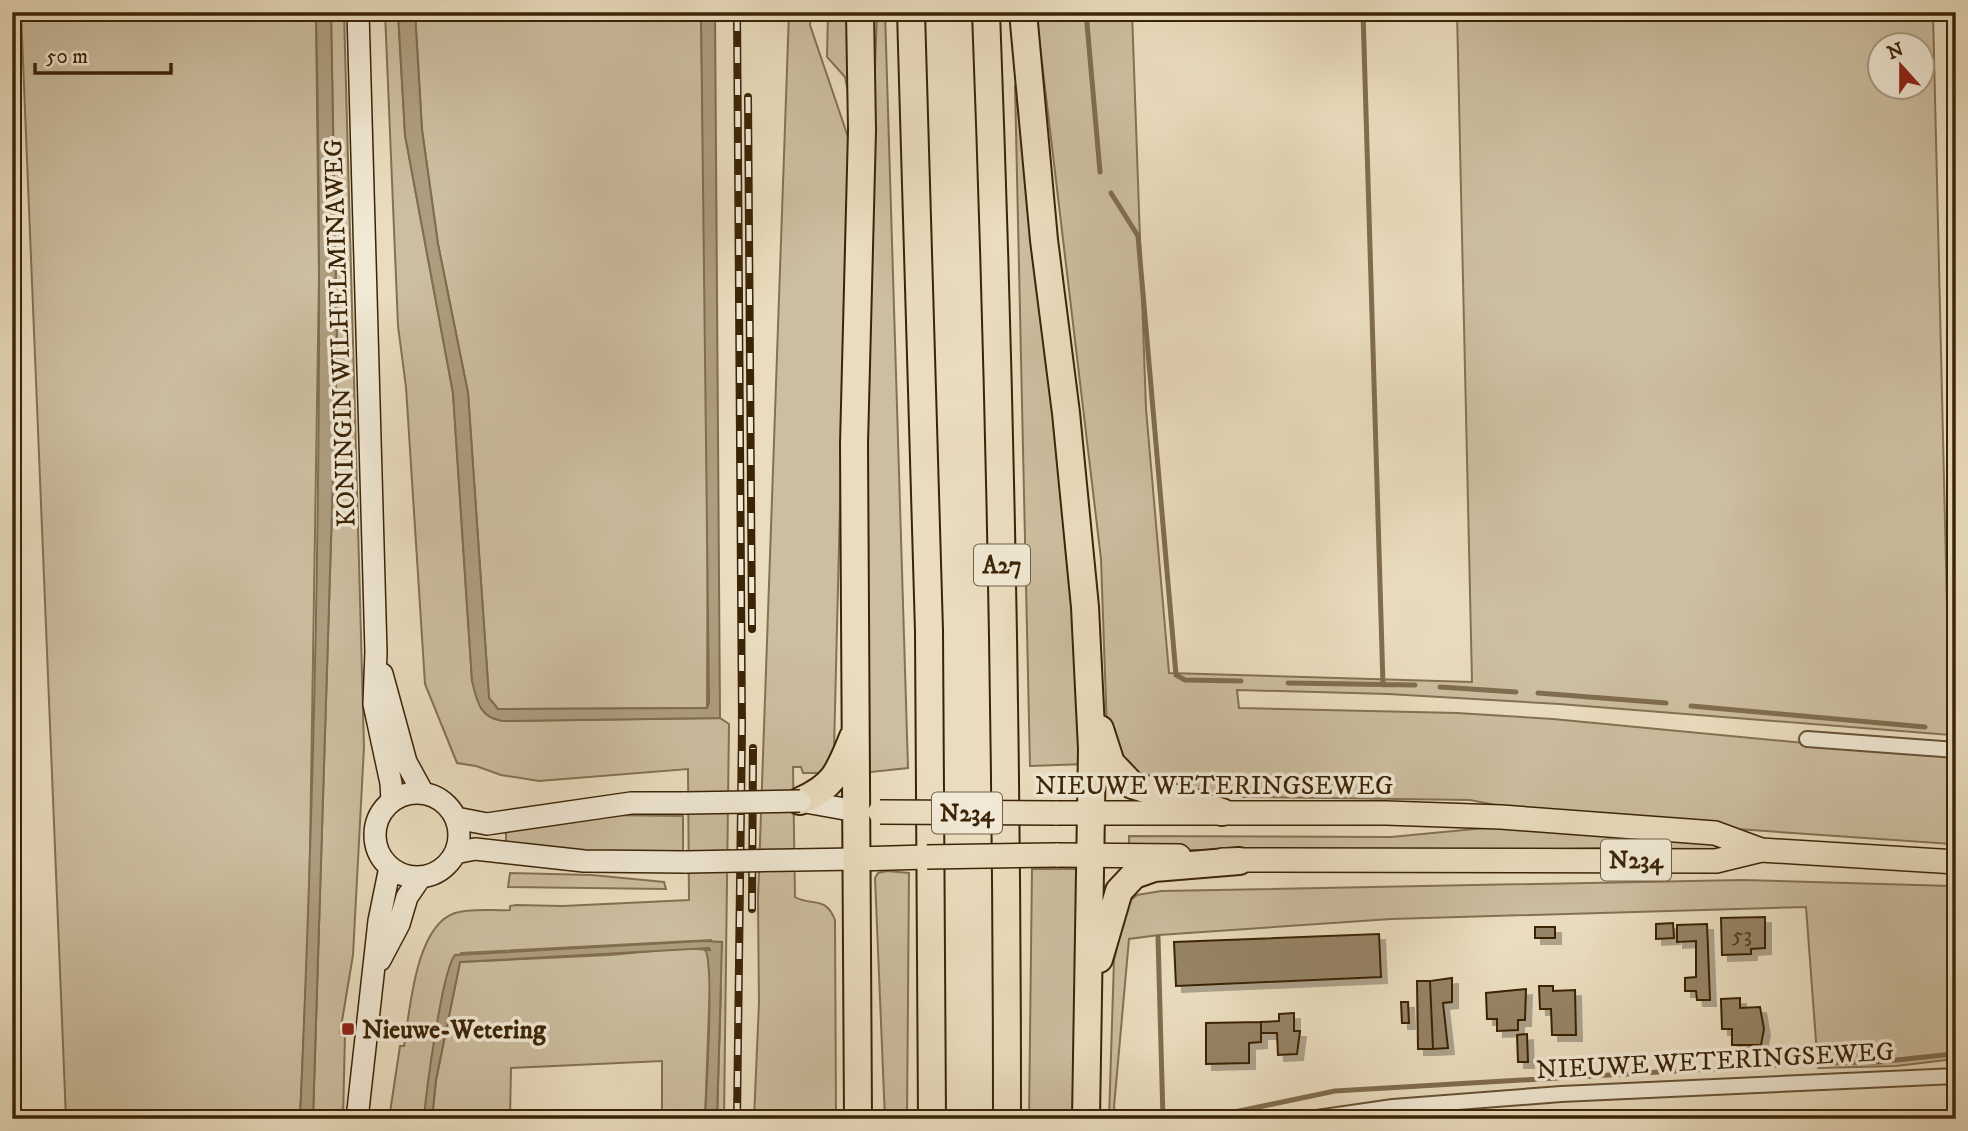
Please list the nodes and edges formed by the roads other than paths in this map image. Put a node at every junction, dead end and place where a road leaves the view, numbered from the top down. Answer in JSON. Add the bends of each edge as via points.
{"nodes":[{"id":1,"x":358,"y":12,"type":"edge"},
{"id":2,"x":860,"y":12,"type":"edge"},
{"id":3,"x":911,"y":12,"type":"edge"},
{"id":4,"x":986,"y":12,"type":"edge"},
{"id":5,"x":1023,"y":12,"type":"edge"},
{"id":6,"x":376,"y":652,"type":"junction"},
{"id":7,"x":1090,"y":709,"type":"junction"},
{"id":8,"x":856,"y":729,"type":"junction"},
{"id":9,"x":1807,"y":739,"type":"dead end"},
{"id":10,"x":1956,"y":750,"type":"edge"},
{"id":11,"x":423,"y":793,"type":"junction"},
{"id":12,"x":392,"y":801,"type":"junction"},
{"id":13,"x":800,"y":802,"type":"junction"},
{"id":14,"x":1091,"y":811,"type":"junction"},
{"id":15,"x":868,"y":812,"type":"junction"},
{"id":16,"x":1222,"y":812,"type":"junction"},
{"id":17,"x":456,"y":818,"type":"junction"},
{"id":18,"x":1761,"y":850,"type":"junction"},
{"id":19,"x":455,"y":853,"type":"junction"},
{"id":20,"x":1090,"y":855,"type":"junction"},
{"id":21,"x":868,"y":859,"type":"junction"},
{"id":22,"x":1239,"y":861,"type":"junction"},
{"id":23,"x":1953,"y":864,"type":"edge"},
{"id":24,"x":390,"y":867,"type":"junction"},
{"id":25,"x":420,"y":877,"type":"junction"},
{"id":26,"x":389,"y":923,"type":"junction"},
{"id":27,"x":1090,"y":991,"type":"junction"},
{"id":28,"x":1956,"y":1076,"type":"edge"},
{"id":29,"x":358,"y":1119,"type":"edge"},
{"id":30,"x":858,"y":1119,"type":"edge"},
{"id":31,"x":932,"y":1119,"type":"edge"},
{"id":32,"x":1007,"y":1119,"type":"edge"},
{"id":33,"x":1086,"y":1119,"type":"edge"},
{"id":34,"x":1310,"y":1119,"type":"edge"}],
"edges":[{"from":1,"to":6,"type":"main road","name":"KONINGIN WILHELMINAWEG"},
{"from":2,"to":8,"type":"highway","via":[[862,130],[853,444]]},
{"from":3,"to":31,"type":"highway","via":[[929,631]]},
{"from":4,"to":32,"type":"highway","number":"A27","via":[[999,387]]},
{"from":5,"to":7,"type":"highway","via":[[1080,543]]},
{"from":6,"to":11,"type":"main road","name":"KONINGIN WILHELMINAWEG","via":[[406,762]]},
{"from":6,"to":12,"type":"main road","name":"KONINGIN WILHELMINAWEG","via":[[374,704]]},
{"from":7,"to":14,"type":"highway"},
{"from":7,"to":16,"type":"highway","via":[[1111,762],[1126,780],[1143,790]]},
{"from":8,"to":13,"type":"highway","via":[[836,777],[820,793]]},
{"from":8,"to":15,"type":"highway"},
{"from":9,"to":10,"type":"street"},
{"from":11,"to":12,"type":"main road"},
{"from":11,"to":17,"type":"main road","via":[[448,806]]},
{"from":12,"to":24,"type":"main road","via":[[377,821],[375,833]]},
{"from":13,"to":15,"type":"main road","name":"NIEUWE WETERINGSEWEG","number":"N234"},
{"from":13,"to":17,"type":"main road","name":"NIEUWE WETERINGSEWEG","number":"N234","bridge":true,"via":[[620,804],[487,824]]},
{"from":14,"to":15,"type":"main road","name":"NIEUWE WETERINGSEWEG","number":"N234","bridge":true},
{"from":14,"to":16,"type":"main road","name":"NIEUWE WETERINGSEWEG","number":"N234"},
{"from":14,"to":20,"type":"highway"},
{"from":15,"to":21,"type":"highway"},
{"from":16,"to":18,"type":"main road","name":"NIEUWE WETERINGSEWEG","number":"N234","via":[[1545,820],[1715,833]]},
{"from":17,"to":19,"type":"main road"},
{"from":18,"to":22,"type":"main road","name":"NIEUWE WETERINGSEWEG","number":"N234","via":[[1716,861]]},
{"from":18,"to":23,"type":"main road","name":"NIEUWE WETERINGSEWEG","number":"N234"},
{"from":19,"to":21,"type":"main road","name":"NIEUWE WETERINGSEWEG","number":"N234","bridge":true,"via":[[475,849],[584,861]]},
{"from":19,"to":25,"type":"main road","via":[[439,870]]},
{"from":20,"to":21,"type":"main road","name":"NIEUWE WETERINGSEWEG","number":"N234","bridge":true},
{"from":20,"to":22,"type":"main road","name":"NIEUWE WETERINGSEWEG","number":"N234"},
{"from":20,"to":27,"type":"highway"},
{"from":21,"to":30,"type":"highway"},
{"from":22,"to":27,"type":"highway","via":[[1154,868],[1129,878],[1119,891]]},
{"from":24,"to":25,"type":"main road"},
{"from":24,"to":26,"type":"main road"},
{"from":25,"to":26,"type":"main road"},
{"from":26,"to":29,"type":"main road","via":[[367,1017]]},
{"from":27,"to":33,"type":"highway"},
{"from":28,"to":34,"type":"street","name":"NIEUWE WETERINGSEWEG","via":[[1561,1094],[1393,1107]]}]}
